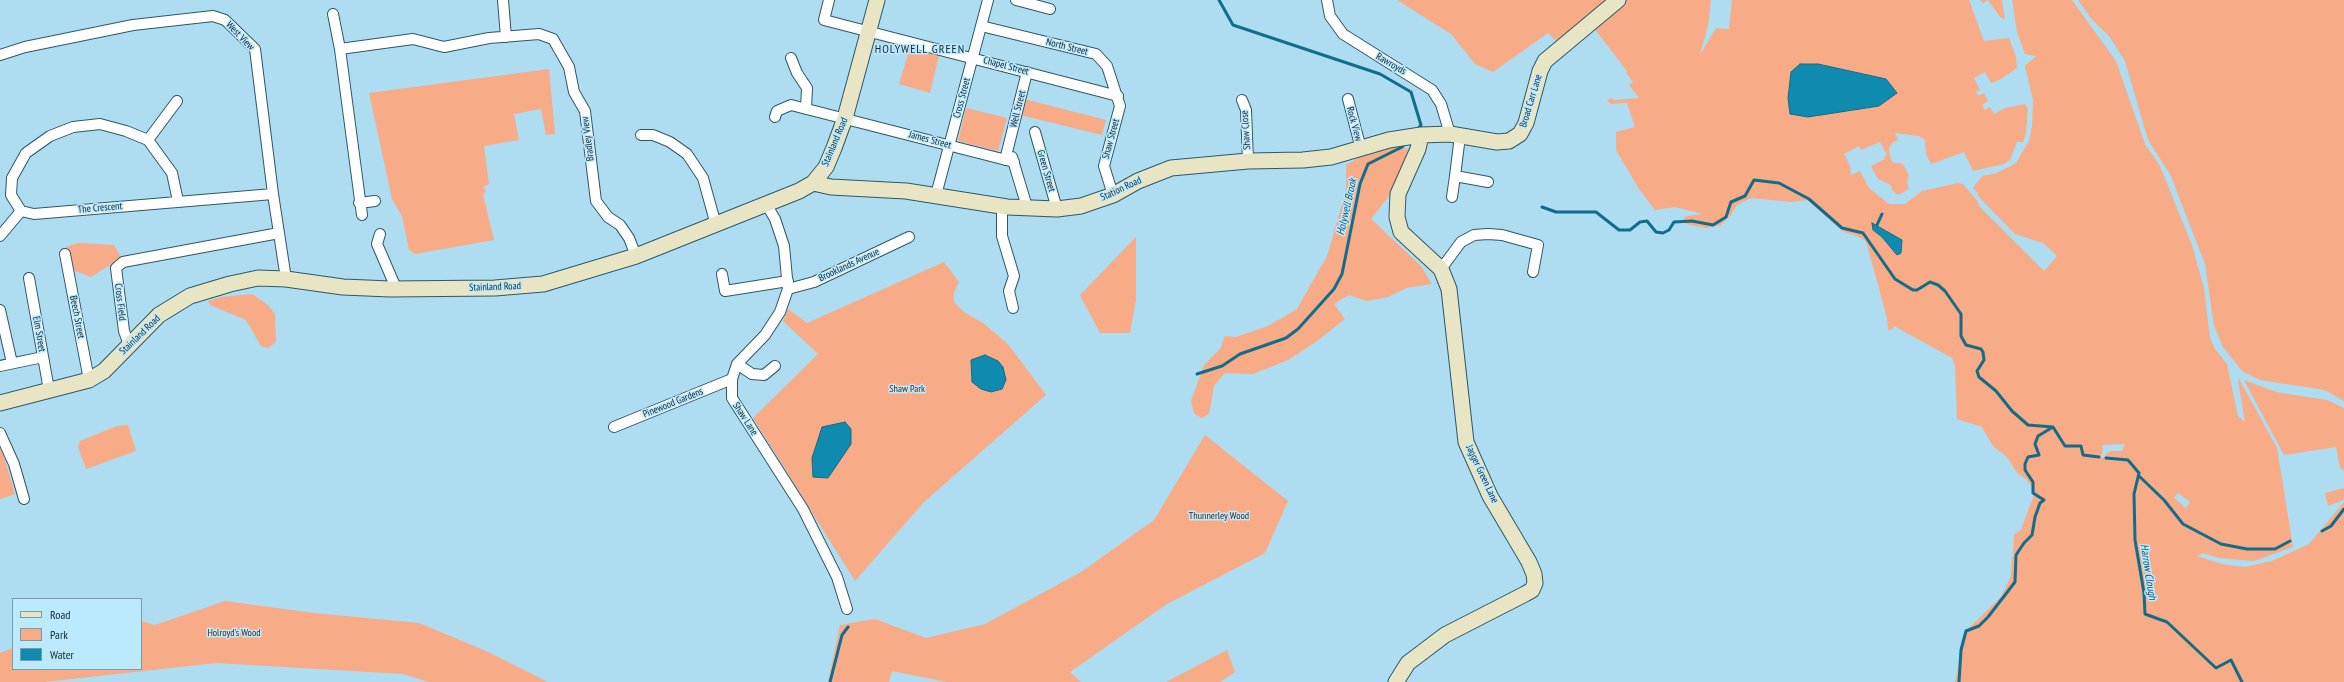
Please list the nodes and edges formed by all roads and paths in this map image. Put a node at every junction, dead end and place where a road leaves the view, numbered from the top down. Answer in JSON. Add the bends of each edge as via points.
{"nodes":[{"id":1,"x":503,"y":0,"type":"edge"},
{"id":2,"x":829,"y":0,"type":"edge"},
{"id":3,"x":877,"y":0,"type":"edge"},
{"id":4,"x":988,"y":0,"type":"edge"},
{"id":5,"x":1016,"y":0,"type":"edge"},
{"id":6,"x":1327,"y":0,"type":"edge"},
{"id":7,"x":1618,"y":0,"type":"edge"},
{"id":8,"x":1050,"y":9,"type":"dead end"},
{"id":9,"x":333,"y":14,"type":"dead end"},
{"id":10,"x":981,"y":26,"type":"junction"},
{"id":11,"x":870,"y":31,"type":"junction"},
{"id":12,"x":506,"y":37,"type":"junction"},
{"id":13,"x":340,"y":49,"type":"junction"},
{"id":14,"x":0,"y":55,"type":"edge"},
{"id":15,"x":791,"y":58,"type":"dead end"},
{"id":16,"x":973,"y":58,"type":"junction"},
{"id":17,"x":1027,"y":72,"type":"junction"},
{"id":18,"x":1348,"y":99,"type":"dead end"},
{"id":19,"x":1242,"y":100,"type":"dead end"},
{"id":20,"x":177,"y":101,"type":"dead end"},
{"id":21,"x":1119,"y":101,"type":"junction"},
{"id":22,"x":806,"y":108,"type":"junction"},
{"id":23,"x":775,"y":117,"type":"dead end"},
{"id":24,"x":845,"y":118,"type":"junction"},
{"id":25,"x":1035,"y":132,"type":"dead end"},
{"id":26,"x":641,"y":134,"type":"dead end"},
{"id":27,"x":1420,"y":135,"type":"junction"},
{"id":28,"x":1455,"y":135,"type":"junction"},
{"id":29,"x":1403,"y":138,"type":"joint"},
{"id":30,"x":148,"y":140,"type":"junction"},
{"id":31,"x":950,"y":146,"type":"junction"},
{"id":32,"x":1360,"y":149,"type":"junction"},
{"id":33,"x":1009,"y":161,"type":"junction"},
{"id":34,"x":1248,"y":161,"type":"junction"},
{"id":35,"x":1455,"y":176,"type":"junction"},
{"id":36,"x":1488,"y":182,"type":"dead end"},
{"id":37,"x":813,"y":183,"type":"junction"},
{"id":38,"x":273,"y":194,"type":"junction"},
{"id":39,"x":936,"y":195,"type":"junction"},
{"id":40,"x":1113,"y":195,"type":"junction"},
{"id":41,"x":1452,"y":197,"type":"dead end"},
{"id":42,"x":178,"y":201,"type":"junction"},
{"id":43,"x":375,"y":201,"type":"dead end"},
{"id":44,"x":359,"y":203,"type":"junction"},
{"id":45,"x":766,"y":204,"type":"junction"},
{"id":46,"x":1002,"y":206,"type":"junction"},
{"id":47,"x":1027,"y":208,"type":"junction"},
{"id":48,"x":1057,"y":209,"type":"junction"},
{"id":49,"x":21,"y":211,"type":"junction"},
{"id":50,"x":362,"y":215,"type":"dead end"},
{"id":51,"x":716,"y":226,"type":"junction"},
{"id":52,"x":279,"y":233,"type":"junction"},
{"id":53,"x":380,"y":234,"type":"dead end"},
{"id":54,"x":0,"y":236,"type":"edge"},
{"id":55,"x":909,"y":237,"type":"dead end"},
{"id":56,"x":65,"y":254,"type":"dead end"},
{"id":57,"x":636,"y":256,"type":"junction"},
{"id":58,"x":1441,"y":269,"type":"junction"},
{"id":59,"x":1533,"y":272,"type":"dead end"},
{"id":60,"x":722,"y":274,"type":"dead end"},
{"id":61,"x":29,"y":278,"type":"dead end"},
{"id":62,"x":286,"y":279,"type":"junction"},
{"id":63,"x":788,"y":285,"type":"junction"},
{"id":64,"x":396,"y":288,"type":"junction"},
{"id":65,"x":1013,"y":308,"type":"dead end"},
{"id":66,"x":0,"y":310,"type":"edge"},
{"id":67,"x":129,"y":345,"type":"junction"},
{"id":68,"x":43,"y":357,"type":"junction"},
{"id":69,"x":12,"y":363,"type":"junction"},
{"id":70,"x":737,"y":364,"type":"junction"},
{"id":71,"x":0,"y":366,"type":"edge"},
{"id":72,"x":775,"y":366,"type":"dead end"},
{"id":73,"x":732,"y":379,"type":"junction"},
{"id":74,"x":89,"y":380,"type":"junction"},
{"id":75,"x":49,"y":390,"type":"junction"},
{"id":76,"x":0,"y":403,"type":"edge"},
{"id":77,"x":614,"y":427,"type":"dead end"},
{"id":78,"x":0,"y":433,"type":"edge"},
{"id":79,"x":24,"y":499,"type":"dead end"},
{"id":80,"x":847,"y":609,"type":"dead end"},
{"id":81,"x":1396,"y":682,"type":"edge"}],
"edges":[{"from":1,"to":12,"type":"street"},
{"from":2,"to":11,"type":"street","name":"Chapel Street","via":[[824,20]]},
{"from":3,"to":11,"type":"street","name":"Stainland Road"},
{"from":4,"to":10,"type":"street","name":"Cross Street"},
{"from":5,"to":8,"type":"street"},
{"from":6,"to":28,"type":"street","name":"Rawroyds","via":[[1330,16],[1343,34],[1432,90]]},
{"from":7,"to":28,"type":"street","name":"Broad Carr Lane","via":[[1545,61],[1526,123],[1518,136],[1509,141],[1497,142]]},
{"from":9,"to":13,"type":"street"},
{"from":10,"to":16,"type":"street","name":"Cross Street"},
{"from":10,"to":21,"type":"street","name":"North Street","via":[[1096,54],[1107,66]]},
{"from":11,"to":16,"type":"street","name":"Chapel Street"},
{"from":11,"to":24,"type":"street","name":"Stainland Road"},
{"from":12,"to":13,"type":"street","name":"Bradley View","via":[[444,47],[414,39]]},
{"from":12,"to":57,"type":"street","name":"Bradley View","via":[[539,34],[553,39],[569,67],[574,92],[585,111],[596,201],[629,238]]},
{"from":13,"to":44,"type":"street"},
{"from":14,"to":38,"type":"street","name":"West View","via":[[25,47],[133,25],[213,16],[225,20],[255,49]]},
{"from":15,"to":22,"type":"street","via":[[807,88]]},
{"from":16,"to":17,"type":"street","name":"Chapel Street"},
{"from":16,"to":31,"type":"street","name":"Cross Street"},
{"from":17,"to":21,"type":"street","name":"Chapel Street"},
{"from":17,"to":33,"type":"street","name":"Well Street","via":[[1009,145]]},
{"from":18,"to":32,"type":"street","name":"Rock View"},
{"from":19,"to":34,"type":"street","name":"Shaw Close","via":[[1246,110]]},
{"from":20,"to":30,"type":"street"},
{"from":21,"to":40,"type":"street","name":"Shaw Street","via":[[1104,166]]},
{"from":22,"to":23,"type":"street","name":"James Street","via":[[792,105],[777,111]]},
{"from":22,"to":24,"type":"street","name":"James Street"},
{"from":24,"to":31,"type":"street","name":"James Street"},
{"from":24,"to":37,"type":"street","name":"Stainland Road","via":[[826,167]]},
{"from":25,"to":48,"type":"street","name":"Green Street"},
{"from":26,"to":51,"type":"street","via":[[653,135],[670,142],[687,154],[702,178]]},
{"from":27,"to":28,"type":"street","name":"Broad Carr Lane"},
{"from":27,"to":29,"type":"street","name":"Broad Carr Lane"},
{"from":27,"to":58,"type":"street","name":"Jagger Green Lane","via":[[1418,149],[1398,194],[1397,217],[1401,232]]},
{"from":28,"to":35,"type":"street"},
{"from":29,"to":32,"type":"street","name":"Station Road"},
{"from":30,"to":42,"type":"street","via":[[172,173]]},
{"from":30,"to":49,"type":"street","via":[[100,124],[73,126],[50,136],[26,153],[12,178],[11,195]]},
{"from":31,"to":33,"type":"street","name":"James Street"},
{"from":31,"to":39,"type":"street","name":"Cross Street"},
{"from":32,"to":34,"type":"street","name":"Station Road","via":[[1331,157],[1303,160]]},
{"from":33,"to":47,"type":"street"},
{"from":34,"to":40,"type":"street","name":"Station Road","via":[[1171,168],[1138,181]]},
{"from":35,"to":36,"type":"street"},
{"from":35,"to":41,"type":"street"},
{"from":37,"to":39,"type":"street","name":"Station Road","via":[[831,187]]},
{"from":37,"to":45,"type":"street","name":"Stainland Road"},
{"from":38,"to":42,"type":"street","name":"The Crescent"},
{"from":38,"to":52,"type":"street","name":"West View"},
{"from":39,"to":46,"type":"street","name":"Station Road"},
{"from":40,"to":48,"type":"street","name":"Station Road","via":[[1080,206]]},
{"from":42,"to":49,"type":"street","name":"The Crescent","via":[[34,214]]},
{"from":43,"to":44,"type":"street"},
{"from":44,"to":50,"type":"street"},
{"from":45,"to":51,"type":"street","name":"Stainland Road"},
{"from":45,"to":63,"type":"street","name":"Shaw Lane","via":[[775,219],[784,246]]},
{"from":46,"to":47,"type":"street","name":"Station Road"},
{"from":46,"to":65,"type":"street","via":[[1002,236],[1014,276],[1009,291]]},
{"from":47,"to":48,"type":"street","name":"Station Road"},
{"from":49,"to":54,"type":"street"},
{"from":51,"to":57,"type":"street","name":"Stainland Road"},
{"from":52,"to":62,"type":"street","name":"West View"},
{"from":52,"to":67,"type":"street","name":"Cross Field","via":[[123,262],[116,268],[124,331]]},
{"from":53,"to":64,"type":"street","via":[[377,244]]},
{"from":55,"to":63,"type":"street","name":"Brooklands Avenue","via":[[814,282]]},
{"from":56,"to":74,"type":"street","name":"Beech Street"},
{"from":57,"to":64,"type":"street","name":"Stainland Road","via":[[543,284],[495,288]]},
{"from":58,"to":59,"type":"street","via":[[1461,242],[1474,236],[1488,234],[1502,235],[1538,245]]},
{"from":58,"to":81,"type":"street","name":"Jagger Green Lane","via":[[1449,289],[1466,442],[1490,496],[1529,562],[1535,583],[1532,590],[1445,635],[1408,663]]},
{"from":60,"to":63,"type":"street","name":"Brooklands Avenue","via":[[726,291]]},
{"from":61,"to":68,"type":"street","name":"Elm Street"},
{"from":62,"to":64,"type":"street","name":"Stainland Road","via":[[343,288]]},
{"from":62,"to":67,"type":"street","name":"Stainland Road","via":[[258,278],[190,296],[159,315]]},
{"from":63,"to":70,"type":"street","name":"Shaw Lane","via":[[780,312],[773,324]]},
{"from":66,"to":69,"type":"street"},
{"from":67,"to":74,"type":"street","name":"Stainland Road","via":[[104,371]]},
{"from":68,"to":69,"type":"street"},
{"from":68,"to":75,"type":"street","name":"Elm Street"},
{"from":69,"to":71,"type":"street"},
{"from":70,"to":72,"type":"street","via":[[752,374],[764,374]]},
{"from":70,"to":73,"type":"street","name":"Shaw Lane"},
{"from":73,"to":77,"type":"street","name":"Pinewood Gardens"},
{"from":73,"to":80,"type":"street","name":"Shaw Lane","via":[[732,398],[803,509],[837,577]]},
{"from":74,"to":75,"type":"street","name":"Stainland Road"},
{"from":75,"to":76,"type":"street","name":"Stainland Road"},
{"from":78,"to":79,"type":"street","via":[[14,464]]}]}
